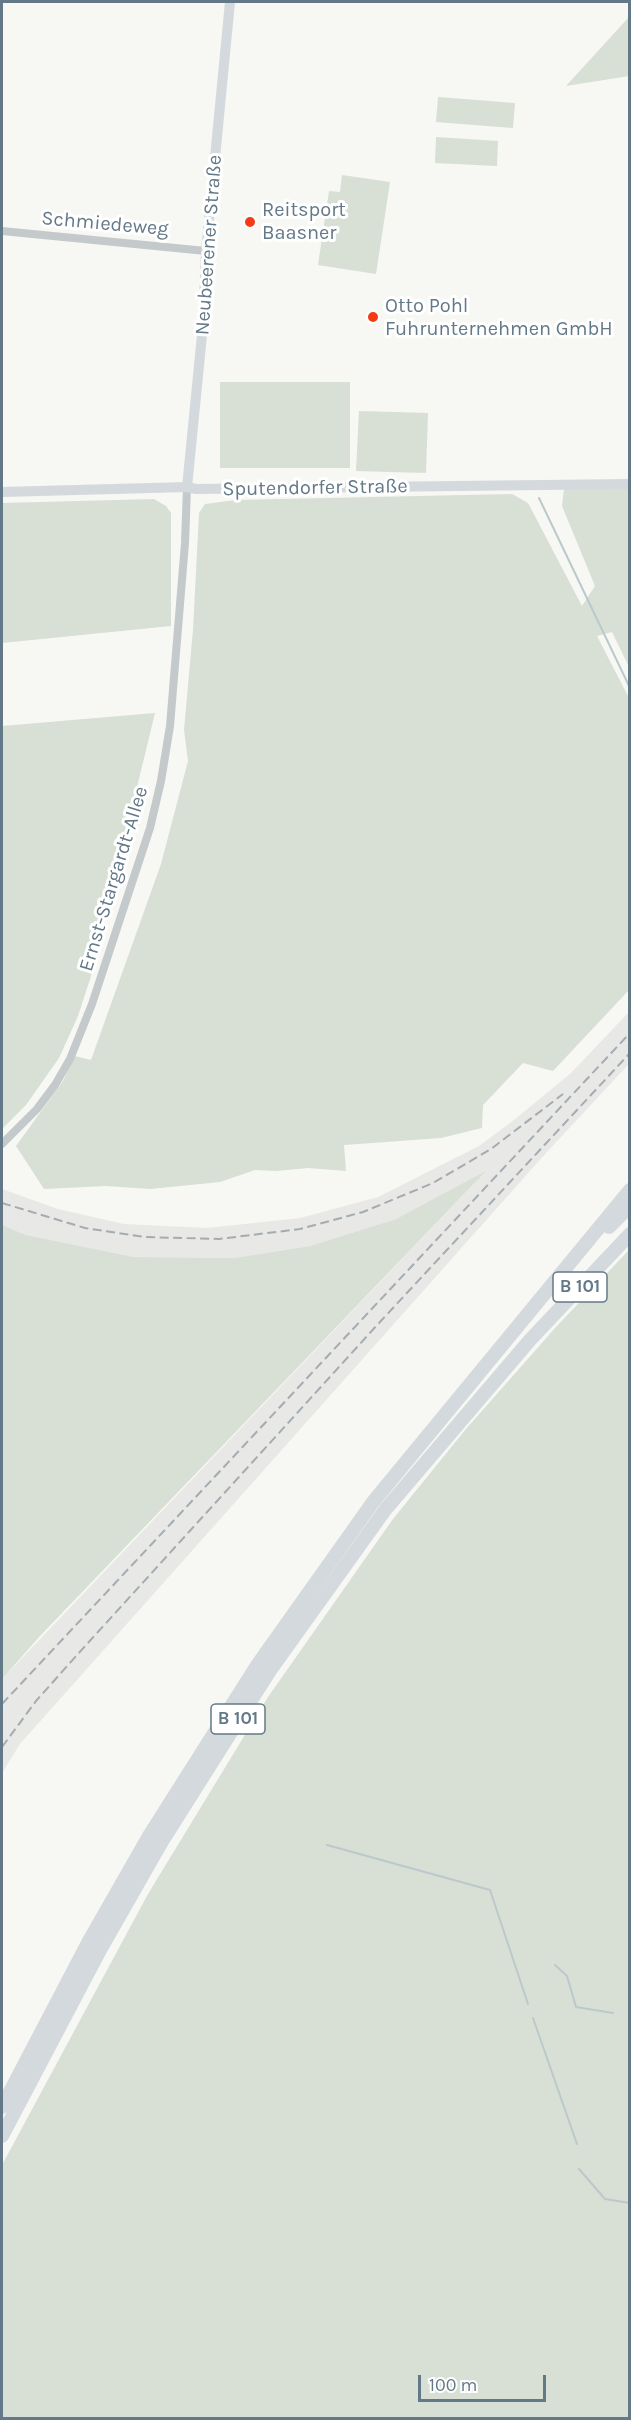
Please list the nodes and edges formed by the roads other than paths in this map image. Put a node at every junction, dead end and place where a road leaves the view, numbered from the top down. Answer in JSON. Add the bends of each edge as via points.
{"nodes":[{"id":1,"x":230,"y":2,"type":"edge"},
{"id":2,"x":2,"y":231,"type":"edge"},
{"id":3,"x":206,"y":251,"type":"junction"},
{"id":4,"x":630,"y":484,"type":"edge"},
{"id":5,"x":188,"y":488,"type":"junction"},
{"id":6,"x":2,"y":492,"type":"edge"},
{"id":7,"x":2,"y":1144,"type":"edge"},
{"id":8,"x":630,"y":1190,"type":"edge"},
{"id":9,"x":630,"y":1206,"type":"edge"},
{"id":10,"x":630,"y":1234,"type":"edge"},
{"id":11,"x":552,"y":1287,"type":"junction"},
{"id":12,"x":2,"y":2107,"type":"edge"},
{"id":13,"x":2,"y":2136,"type":"edge"}],
"edges":[{"from":1,"to":3,"type":"main road","name":"Neubeerener Straße"},
{"from":2,"to":3,"type":"street","name":"Schmiedeweg"},
{"from":3,"to":5,"type":"main road","name":"Neubeerener Straße"},
{"from":4,"to":5,"type":"main road","name":"Sputendorfer Straße"},
{"from":5,"to":6,"type":"main road","name":"Sputendorfer Straße"},
{"from":5,"to":7,"type":"street","name":"Ernst-Stargardt-Allee","via":[[170,726],[150,828],[70,1059],[42,1104]]},
{"from":8,"to":11,"type":"highway"},
{"from":9,"to":11,"type":"highway","number":"B 101"},
{"from":10,"to":13,"type":"highway","number":"B 101","via":[[530,1340],[385,1510],[269,1672],[161,1843]]},
{"from":11,"to":12,"type":"highway","number":"B 101","via":[[373,1502],[258,1664],[149,1836]]}]}
